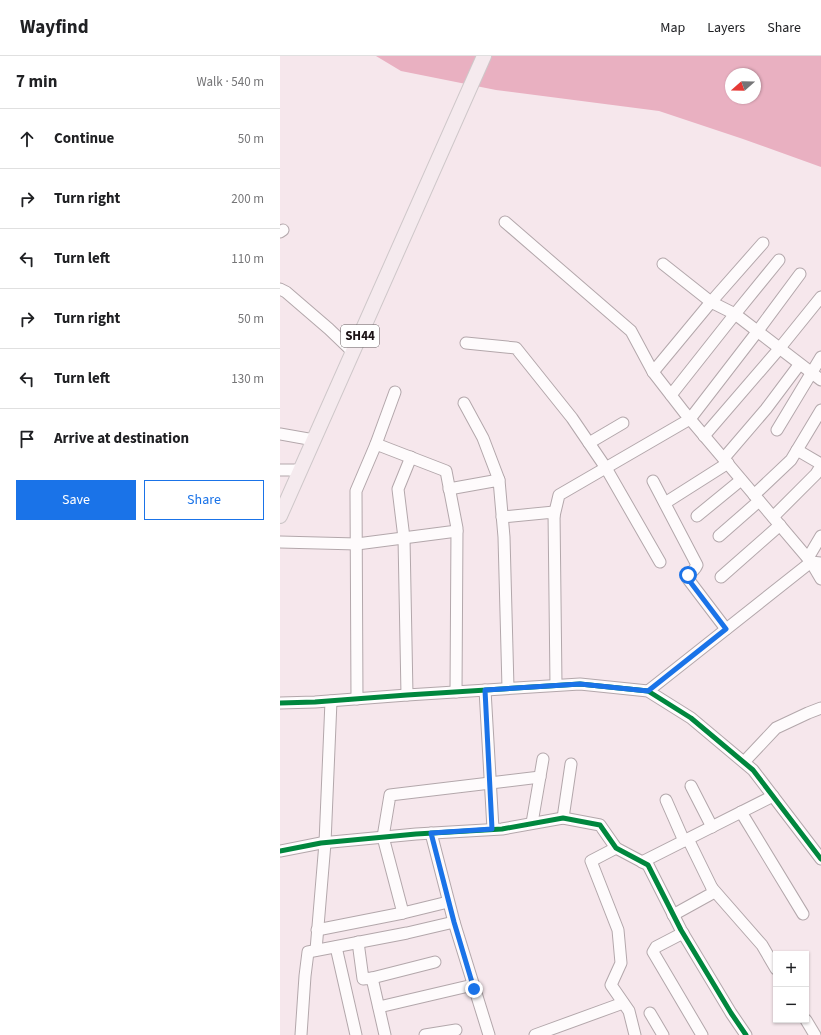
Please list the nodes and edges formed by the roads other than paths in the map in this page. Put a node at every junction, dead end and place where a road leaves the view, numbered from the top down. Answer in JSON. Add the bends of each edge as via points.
{"nodes":[{"id":1,"x":484,"y":56,"type":"edge"},
{"id":2,"x":505,"y":222,"type":"dead end"},
{"id":3,"x":762,"y":243,"type":"dead end"},
{"id":4,"x":779,"y":260,"type":"dead end"},
{"id":5,"x":663,"y":264,"type":"dead end"},
{"id":6,"x":800,"y":274,"type":"dead end"},
{"id":7,"x":280,"y":289,"type":"edge"},
{"id":8,"x":821,"y":297,"type":"edge"},
{"id":9,"x":711,"y":302,"type":"junction"},
{"id":10,"x":735,"y":314,"type":"junction"},
{"id":11,"x":757,"y":332,"type":"junction"},
{"id":12,"x":466,"y":343,"type":"dead end"},
{"id":13,"x":779,"y":349,"type":"junction"},
{"id":14,"x":353,"y":352,"type":"junction"},
{"id":15,"x":821,"y":357,"type":"edge"},
{"id":16,"x":799,"y":364,"type":"junction"},
{"id":17,"x":653,"y":372,"type":"junction"},
{"id":18,"x":811,"y":374,"type":"junction"},
{"id":19,"x":821,"y":380,"type":"edge"},
{"id":20,"x":395,"y":392,"type":"dead end"},
{"id":21,"x":671,"y":395,"type":"junction"},
{"id":22,"x":464,"y":403,"type":"dead end"},
{"id":23,"x":821,"y":410,"type":"edge"},
{"id":24,"x":690,"y":419,"type":"junction"},
{"id":25,"x":624,"y":423,"type":"dead end"},
{"id":26,"x":777,"y":430,"type":"dead end"},
{"id":27,"x":280,"y":434,"type":"edge"},
{"id":28,"x":704,"y":436,"type":"junction"},
{"id":29,"x":314,"y":440,"type":"junction"},
{"id":30,"x":589,"y":443,"type":"junction"},
{"id":31,"x":376,"y":444,"type":"junction"},
{"id":32,"x":797,"y":450,"type":"junction"},
{"id":33,"x":411,"y":457,"type":"junction"},
{"id":34,"x":726,"y":461,"type":"junction"},
{"id":35,"x":821,"y":465,"type":"edge"},
{"id":36,"x":606,"y":468,"type":"junction"},
{"id":37,"x":280,"y":470,"type":"edge"},
{"id":38,"x":300,"y":470,"type":"junction"},
{"id":39,"x":499,"y":480,"type":"junction"},
{"id":40,"x":742,"y":480,"type":"junction"},
{"id":41,"x":653,"y":481,"type":"dead end"},
{"id":42,"x":449,"y":489,"type":"junction"},
{"id":43,"x":757,"y":498,"type":"junction"},
{"id":44,"x":665,"y":503,"type":"junction"},
{"id":45,"x":281,"y":512,"type":"edge"},
{"id":46,"x":554,"y":516,"type":"junction"},
{"id":47,"x":697,"y":516,"type":"dead end"},
{"id":48,"x":502,"y":517,"type":"junction"},
{"id":49,"x":776,"y":521,"type":"junction"},
{"id":50,"x":457,"y":531,"type":"junction"},
{"id":51,"x":719,"y":536,"type":"dead end"},
{"id":52,"x":821,"y":536,"type":"edge"},
{"id":53,"x":404,"y":538,"type":"junction"},
{"id":54,"x":280,"y":542,"type":"edge"},
{"id":55,"x":357,"y":544,"type":"junction"},
{"id":56,"x":813,"y":561,"type":"edge"},
{"id":57,"x":660,"y":562,"type":"dead end"},
{"id":58,"x":721,"y":577,"type":"dead end"},
{"id":59,"x":821,"y":579,"type":"edge"},
{"id":60,"x":726,"y":629,"type":"junction"},
{"id":61,"x":556,"y":685,"type":"junction"},
{"id":62,"x":508,"y":688,"type":"junction"},
{"id":63,"x":485,"y":690,"type":"junction"},
{"id":64,"x":648,"y":691,"type":"junction"},
{"id":65,"x":456,"y":692,"type":"junction"},
{"id":66,"x":407,"y":695,"type":"junction"},
{"id":67,"x":357,"y":699,"type":"junction"},
{"id":68,"x":331,"y":701,"type":"junction"},
{"id":69,"x":280,"y":703,"type":"edge"},
{"id":70,"x":821,"y":708,"type":"edge"},
{"id":71,"x":543,"y":759,"type":"dead end"},
{"id":72,"x":744,"y":762,"type":"junction"},
{"id":73,"x":571,"y":764,"type":"dead end"},
{"id":74,"x":540,"y":777,"type":"junction"},
{"id":75,"x":490,"y":783,"type":"junction"},
{"id":76,"x":691,"y":786,"type":"dead end"},
{"id":77,"x":773,"y":796,"type":"junction"},
{"id":78,"x":666,"y":800,"type":"dead end"},
{"id":79,"x":741,"y":812,"type":"junction"},
{"id":80,"x":563,"y":818,"type":"junction"},
{"id":81,"x":532,"y":823,"type":"junction"},
{"id":82,"x":712,"y":826,"type":"junction"},
{"id":83,"x":492,"y":829,"type":"junction"},
{"id":84,"x":431,"y":833,"type":"junction"},
{"id":85,"x":383,"y":837,"type":"junction"},
{"id":86,"x":686,"y":840,"type":"junction"},
{"id":87,"x":325,"y":843,"type":"junction"},
{"id":88,"x":616,"y":848,"type":"junction"},
{"id":89,"x":280,"y":851,"type":"edge"},
{"id":90,"x":821,"y":859,"type":"edge"},
{"id":91,"x":642,"y":862,"type":"junction"},
{"id":92,"x":712,"y":888,"type":"junction"},
{"id":93,"x":448,"y":902,"type":"junction"},
{"id":94,"x":403,"y":913,"type":"junction"},
{"id":95,"x":803,"y":914,"type":"dead end"},
{"id":96,"x":673,"y":915,"type":"junction"},
{"id":97,"x":454,"y":922,"type":"junction"},
{"id":98,"x":318,"y":930,"type":"junction"},
{"id":99,"x":683,"y":932,"type":"junction"},
{"id":100,"x":358,"y":942,"type":"junction"},
{"id":101,"x":336,"y":946,"type":"junction"},
{"id":102,"x":316,"y":950,"type":"junction"},
{"id":103,"x":435,"y":962,"type":"dead end"},
{"id":104,"x":773,"y":964,"type":"edge"},
{"id":105,"x":367,"y":978,"type":"junction"},
{"id":106,"x":344,"y":983,"type":"junction"},
{"id":107,"x":473,"y":985,"type":"junction"},
{"id":108,"x":623,"y":1003,"type":"junction"},
{"id":109,"x":379,"y":1007,"type":"junction"},
{"id":110,"x":650,"y":1013,"type":"dead end"},
{"id":111,"x":808,"y":1023,"type":"edge"},
{"id":112,"x":456,"y":1030,"type":"dead end"},
{"id":113,"x":821,"y":1032,"type":"edge"},
{"id":114,"x":301,"y":1035,"type":"edge"},
{"id":115,"x":356,"y":1035,"type":"edge"},
{"id":116,"x":385,"y":1035,"type":"edge"},
{"id":117,"x":425,"y":1035,"type":"edge"},
{"id":118,"x":489,"y":1035,"type":"edge"},
{"id":119,"x":535,"y":1035,"type":"edge"},
{"id":120,"x":636,"y":1035,"type":"edge"},
{"id":121,"x":663,"y":1035,"type":"edge"},
{"id":122,"x":702,"y":1035,"type":"edge"},
{"id":123,"x":746,"y":1035,"type":"edge"},
{"id":124,"x":815,"y":1035,"type":"edge"}],
"edges":[{"from":1,"to":14,"type":"main road","number":"SH44"},
{"from":2,"to":17,"type":"street","via":[[631,331]]},
{"from":3,"to":9,"type":"street"},
{"from":4,"to":10,"type":"street"},
{"from":5,"to":9,"type":"street"},
{"from":6,"to":11,"type":"street"},
{"from":7,"to":14,"type":"street"},
{"from":8,"to":13,"type":"street"},
{"from":9,"to":10,"type":"street"},
{"from":9,"to":17,"type":"street"},
{"from":10,"to":11,"type":"street"},
{"from":10,"to":21,"type":"street"},
{"from":11,"to":13,"type":"street"},
{"from":11,"to":24,"type":"street"},
{"from":12,"to":30,"type":"street","via":[[516,348]]},
{"from":13,"to":16,"type":"street"},
{"from":13,"to":28,"type":"street"},
{"from":14,"to":29,"type":"main road","number":"SH44"},
{"from":15,"to":18,"type":"street"},
{"from":16,"to":18,"type":"street"},
{"from":16,"to":34,"type":"street"},
{"from":17,"to":21,"type":"street"},
{"from":18,"to":19,"type":"street"},
{"from":18,"to":26,"type":"street"},
{"from":20,"to":31,"type":"street"},
{"from":21,"to":24,"type":"street"},
{"from":22,"to":39,"type":"street","via":[[483,438]]},
{"from":23,"to":32,"type":"street"},
{"from":24,"to":28,"type":"street"},
{"from":24,"to":36,"type":"street"},
{"from":25,"to":30,"type":"street"},
{"from":27,"to":29,"type":"street"},
{"from":28,"to":34,"type":"street"},
{"from":29,"to":38,"type":"main road","number":"SH44"},
{"from":30,"to":36,"type":"street"},
{"from":31,"to":33,"type":"street"},
{"from":31,"to":55,"type":"street","via":[[356,491]]},
{"from":32,"to":35,"type":"street"},
{"from":32,"to":43,"type":"street"},
{"from":33,"to":42,"type":"street","via":[[446,471]]},
{"from":33,"to":53,"type":"street","via":[[398,489]]},
{"from":34,"to":40,"type":"street"},
{"from":34,"to":44,"type":"street"},
{"from":35,"to":49,"type":"street"},
{"from":36,"to":46,"type":"street","via":[[559,495]]},
{"from":36,"to":57,"type":"street"},
{"from":37,"to":38,"type":"street"},
{"from":38,"to":45,"type":"main road","number":"SH44"},
{"from":39,"to":42,"type":"street"},
{"from":39,"to":48,"type":"street"},
{"from":40,"to":43,"type":"street"},
{"from":40,"to":47,"type":"street"},
{"from":41,"to":44,"type":"street"},
{"from":42,"to":50,"type":"street"},
{"from":43,"to":49,"type":"street"},
{"from":43,"to":51,"type":"street"},
{"from":44,"to":60,"type":"street","via":[[698,565],[688,575],[688,579]]},
{"from":46,"to":48,"type":"street","via":[[554,512]]},
{"from":46,"to":61,"type":"street"},
{"from":48,"to":62,"type":"street"},
{"from":49,"to":56,"type":"street"},
{"from":49,"to":58,"type":"street"},
{"from":50,"to":53,"type":"street"},
{"from":50,"to":65,"type":"street"},
{"from":52,"to":56,"type":"street"},
{"from":53,"to":55,"type":"street"},
{"from":53,"to":66,"type":"street"},
{"from":54,"to":55,"type":"street"},
{"from":55,"to":67,"type":"street"},
{"from":56,"to":59,"type":"street"},
{"from":56,"to":60,"type":"street"},
{"from":60,"to":64,"type":"street"},
{"from":61,"to":62,"type":"street"},
{"from":61,"to":64,"type":"street","via":[[580,684]]},
{"from":62,"to":63,"type":"street"},
{"from":63,"to":65,"type":"street"},
{"from":63,"to":75,"type":"street"},
{"from":64,"to":72,"type":"street","via":[[691,718]]},
{"from":65,"to":66,"type":"street"},
{"from":66,"to":67,"type":"street"},
{"from":67,"to":68,"type":"street"},
{"from":68,"to":69,"type":"street"},
{"from":68,"to":87,"type":"street"},
{"from":70,"to":72,"type":"street","via":[[776,728]]},
{"from":71,"to":74,"type":"street"},
{"from":72,"to":77,"type":"street"},
{"from":73,"to":80,"type":"street"},
{"from":74,"to":75,"type":"street"},
{"from":74,"to":81,"type":"street"},
{"from":75,"to":83,"type":"street"},
{"from":75,"to":85,"type":"street","via":[[390,795]]},
{"from":76,"to":82,"type":"street"},
{"from":77,"to":79,"type":"street"},
{"from":77,"to":90,"type":"street"},
{"from":78,"to":86,"type":"street"},
{"from":79,"to":82,"type":"street"},
{"from":79,"to":95,"type":"street"},
{"from":80,"to":81,"type":"street"},
{"from":80,"to":88,"type":"street","via":[[600,825]]},
{"from":81,"to":83,"type":"street"},
{"from":82,"to":86,"type":"street"},
{"from":83,"to":84,"type":"street"},
{"from":84,"to":85,"type":"street"},
{"from":84,"to":93,"type":"street"},
{"from":85,"to":87,"type":"street"},
{"from":85,"to":94,"type":"street"},
{"from":86,"to":91,"type":"street"},
{"from":86,"to":92,"type":"street"},
{"from":87,"to":89,"type":"street"},
{"from":87,"to":98,"type":"street"},
{"from":88,"to":91,"type":"street"},
{"from":88,"to":108,"type":"street","via":[[591,861],[618,930],[621,963],[611,985]]},
{"from":91,"to":96,"type":"street","via":[[648,865]]},
{"from":92,"to":96,"type":"street","via":[[711,894]]},
{"from":92,"to":104,"type":"street","via":[[762,945]]},
{"from":93,"to":94,"type":"street"},
{"from":93,"to":97,"type":"street"},
{"from":94,"to":98,"type":"street"},
{"from":96,"to":99,"type":"street"},
{"from":97,"to":100,"type":"street"},
{"from":97,"to":107,"type":"street"},
{"from":98,"to":102,"type":"street"},
{"from":99,"to":122,"type":"street","via":[[656,947],[653,952]]},
{"from":99,"to":123,"type":"street"},
{"from":100,"to":101,"type":"street"},
{"from":100,"to":105,"type":"street"},
{"from":101,"to":102,"type":"street"},
{"from":101,"to":106,"type":"street"},
{"from":102,"to":114,"type":"street","via":[[308,952]]},
{"from":103,"to":105,"type":"street"},
{"from":105,"to":106,"type":"street"},
{"from":105,"to":109,"type":"street"},
{"from":106,"to":115,"type":"street"},
{"from":107,"to":109,"type":"street"},
{"from":107,"to":118,"type":"street"},
{"from":108,"to":119,"type":"street"},
{"from":108,"to":120,"type":"street","via":[[629,1011]]},
{"from":109,"to":116,"type":"street"},
{"from":110,"to":121,"type":"street"},
{"from":111,"to":124,"type":"street"},
{"from":112,"to":117,"type":"street"},
{"from":113,"to":124,"type":"street"}]}
